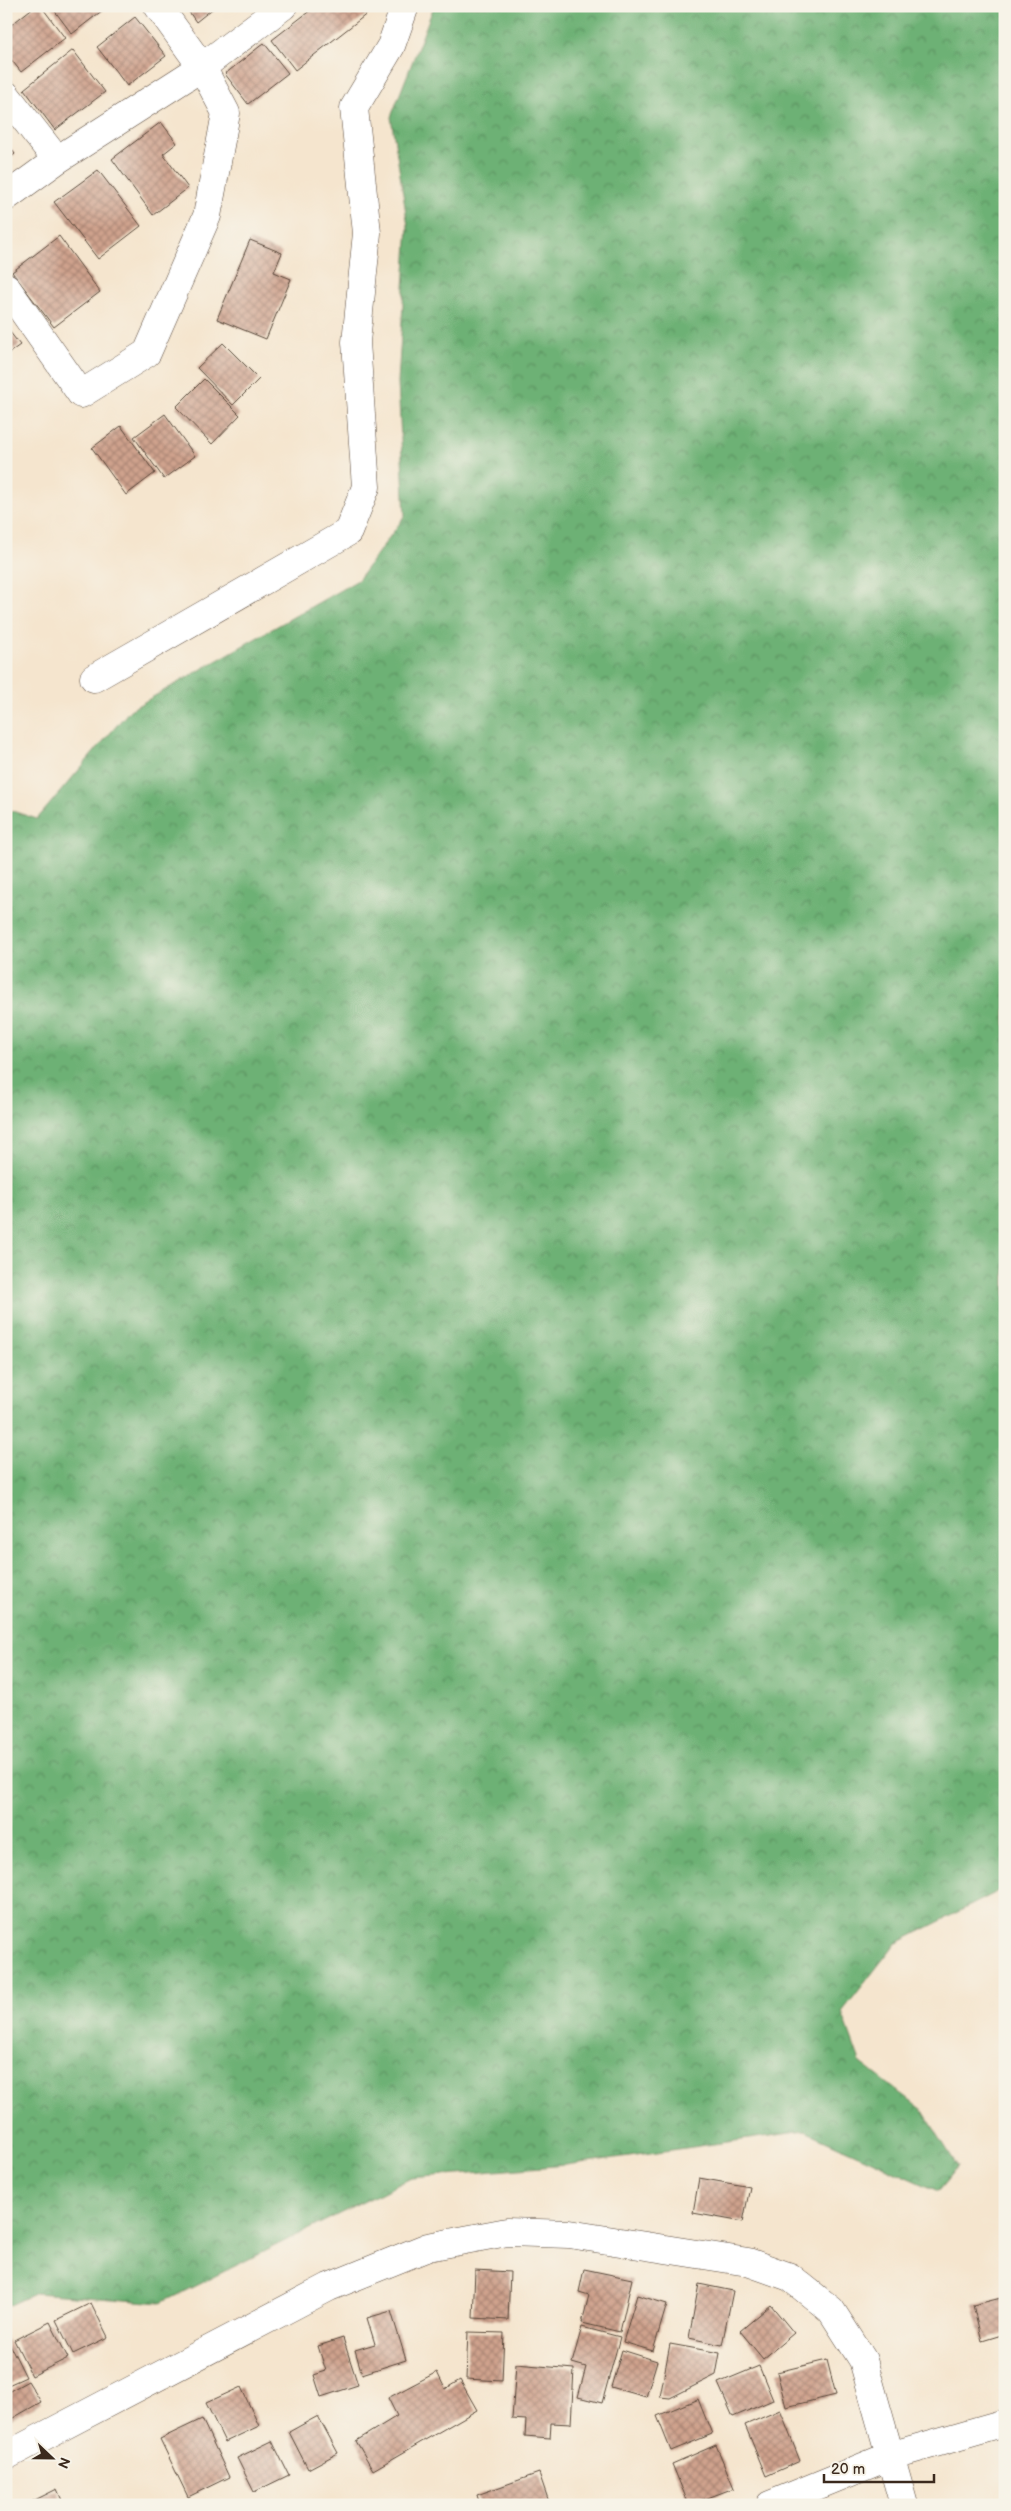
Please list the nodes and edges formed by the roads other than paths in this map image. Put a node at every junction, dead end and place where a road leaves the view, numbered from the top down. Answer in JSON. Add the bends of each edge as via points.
{"nodes":[{"id":1,"x":158,"y":6,"type":"edge"},
{"id":2,"x":283,"y":6,"type":"edge"},
{"id":3,"x":405,"y":6,"type":"edge"},
{"id":4,"x":202,"y":67,"type":"junction"},
{"id":5,"x":6,"y":95,"type":"edge"},
{"id":6,"x":57,"y":160,"type":"junction"},
{"id":7,"x":6,"y":197,"type":"edge"},
{"id":8,"x":6,"y":287,"type":"edge"},
{"id":9,"x":94,"y":678,"type":"dead end"},
{"id":10,"x":1005,"y":2423,"type":"edge"},
{"id":11,"x":6,"y":2456,"type":"edge"},
{"id":12,"x":893,"y":2467,"type":"junction"},
{"id":13,"x":770,"y":2505,"type":"edge"},
{"id":14,"x":904,"y":2505,"type":"edge"}],
"edges":[{"from":1,"to":4,"type":"street"},
{"from":2,"to":4,"type":"street"},
{"from":3,"to":9,"type":"street","via":[[391,46],[354,108],[367,233],[356,342],[366,486],[348,532]]},
{"from":4,"to":6,"type":"street"},
{"from":4,"to":8,"type":"street","via":[[226,113],[207,216],[147,353],[81,394]]},
{"from":5,"to":6,"type":"street"},
{"from":6,"to":7,"type":"street"},
{"from":10,"to":12,"type":"street"},
{"from":11,"to":12,"type":"street","via":[[329,2287],[428,2247],[507,2232],[569,2234],[739,2261],[790,2277],[831,2310],[863,2360]]},
{"from":12,"to":13,"type":"street"},
{"from":12,"to":14,"type":"street"}]}
